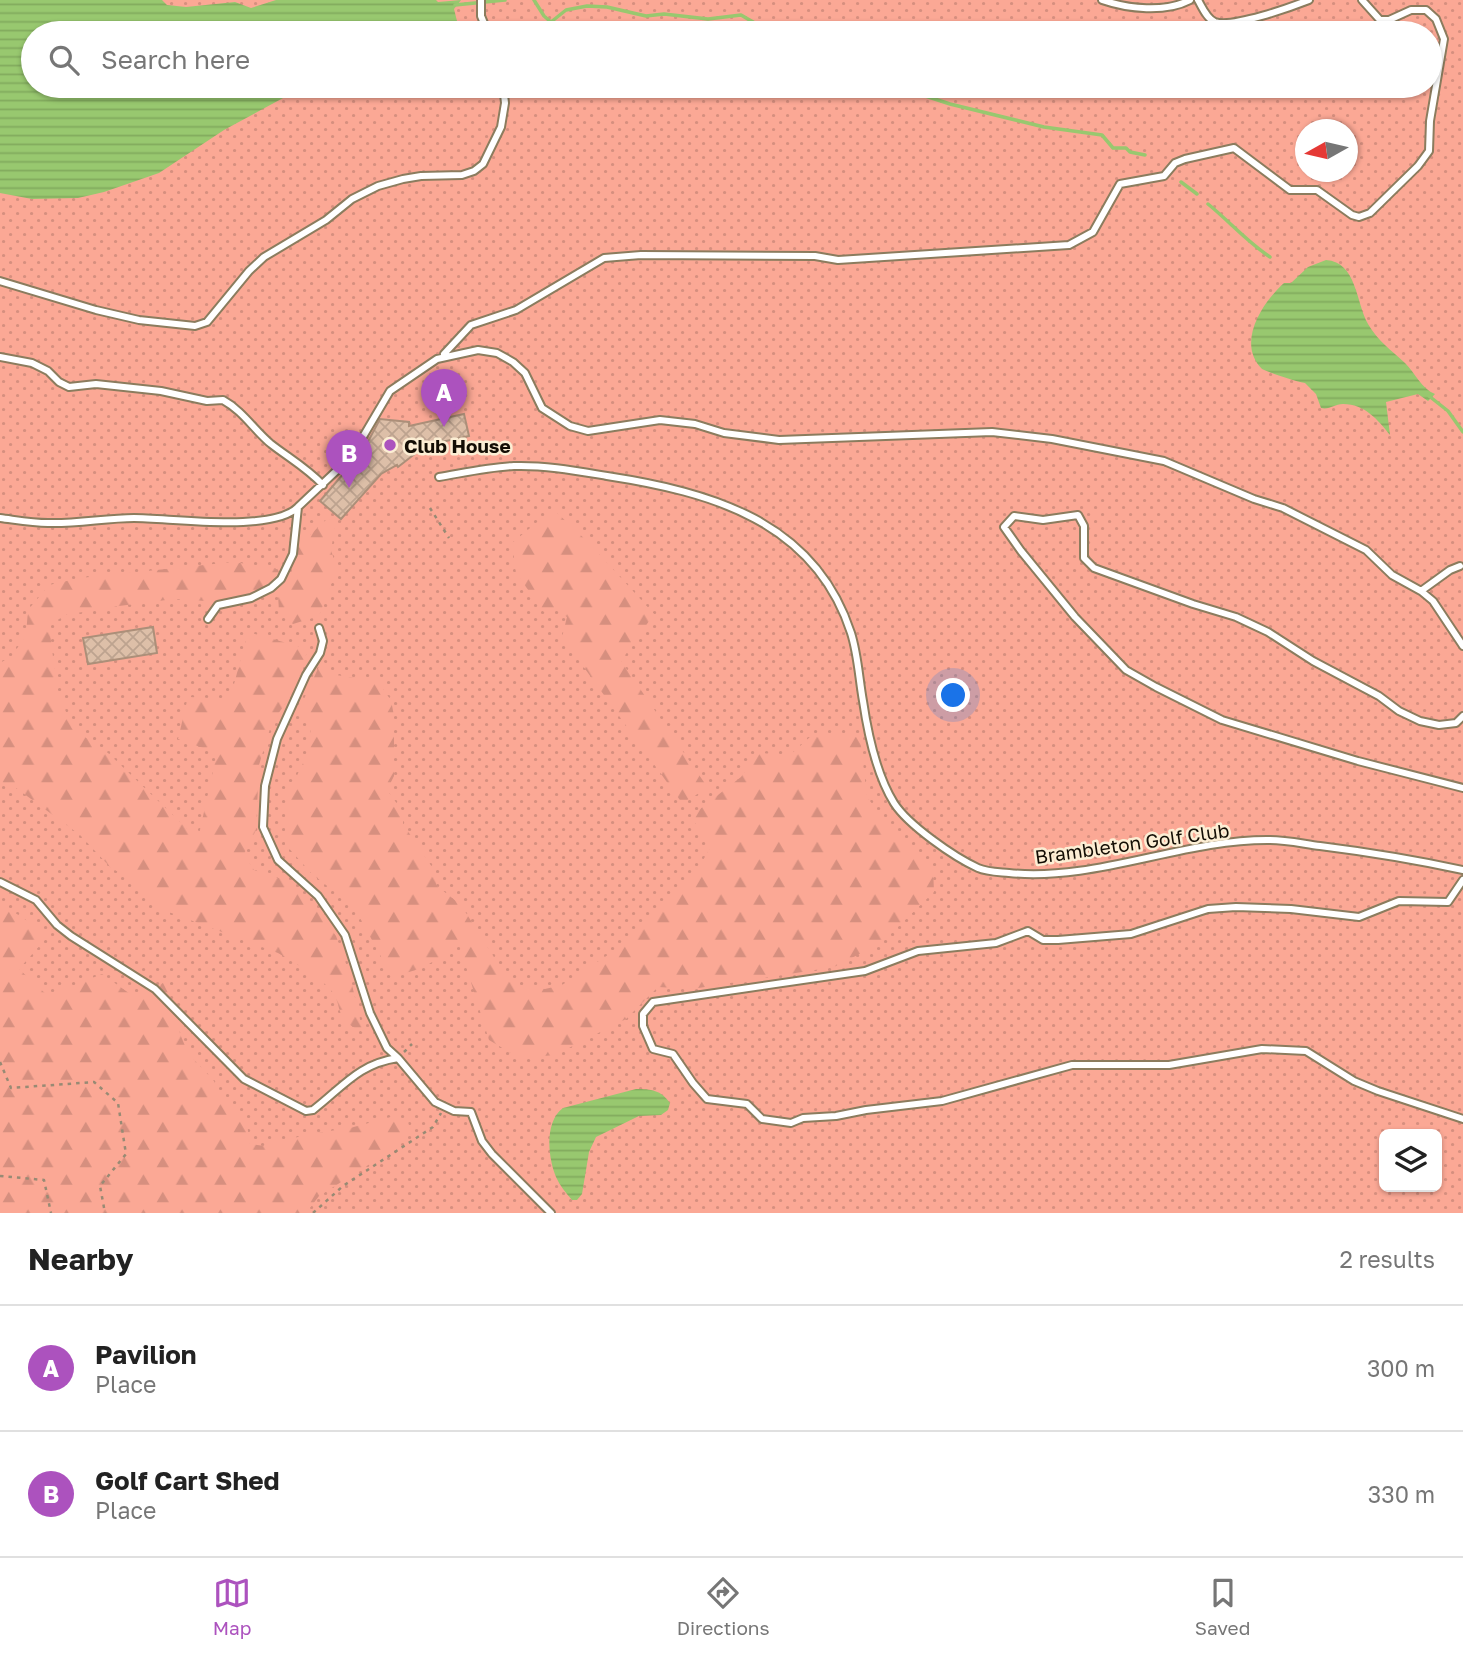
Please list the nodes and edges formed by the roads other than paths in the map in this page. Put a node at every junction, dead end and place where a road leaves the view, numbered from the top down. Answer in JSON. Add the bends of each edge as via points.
{"nodes":[{"id":1,"x":481,"y":0,"type":"edge"},
{"id":2,"x":1102,"y":0,"type":"edge"},
{"id":3,"x":1190,"y":0,"type":"edge"},
{"id":4,"x":1198,"y":0,"type":"edge"},
{"id":5,"x":1309,"y":0,"type":"edge"},
{"id":6,"x":1362,"y":0,"type":"edge"},
{"id":7,"x":483,"y":21,"type":"edge"},
{"id":8,"x":1213,"y":21,"type":"edge"},
{"id":9,"x":1236,"y":21,"type":"edge"},
{"id":10,"x":1437,"y":21,"type":"edge"},
{"id":11,"x":1442,"y":29,"type":"edge"},
{"id":12,"x":1442,"y":50,"type":"edge"},
{"id":13,"x":504,"y":98,"type":"edge"},
{"id":14,"x":1433,"y":98,"type":"edge"},
{"id":15,"x":0,"y":281,"type":"edge"},
{"id":16,"x":0,"y":358,"type":"edge"},
{"id":17,"x":438,"y":359,"type":"junction"},
{"id":18,"x":439,"y":477,"type":"dead end"},
{"id":19,"x":323,"y":485,"type":"junction"},
{"id":20,"x":299,"y":507,"type":"junction"},
{"id":21,"x":0,"y":517,"type":"edge"},
{"id":22,"x":1461,"y":566,"type":"dead end"},
{"id":23,"x":1421,"y":590,"type":"junction"},
{"id":24,"x":208,"y":619,"type":"dead end"},
{"id":25,"x":318,"y":628,"type":"dead end"},
{"id":26,"x":1463,"y":646,"type":"edge"},
{"id":27,"x":1463,"y":716,"type":"edge"},
{"id":28,"x":1463,"y":788,"type":"edge"},
{"id":29,"x":1463,"y":870,"type":"edge"},
{"id":30,"x":1463,"y":880,"type":"edge"},
{"id":31,"x":0,"y":882,"type":"edge"},
{"id":32,"x":398,"y":1058,"type":"junction"},
{"id":33,"x":1463,"y":1119,"type":"edge"},
{"id":34,"x":551,"y":1213,"type":"edge"}],
"edges":[{"from":1,"to":7,"type":"lane"},
{"from":2,"to":3,"type":"lane","via":[[1147,8]]},
{"from":4,"to":8,"type":"lane"},
{"from":5,"to":9,"type":"lane"},
{"from":6,"to":10,"type":"lane","via":[[1380,20],[1426,10]]},
{"from":11,"to":12,"type":"lane"},
{"from":13,"to":15,"type":"lane","via":[[501,127],[483,164],[474,172],[403,179],[352,199],[264,257],[207,322],[195,326],[139,320]]},
{"from":14,"to":17,"type":"lane","via":[[1429,151],[1370,213],[1359,217],[1317,190],[1290,190],[1234,148],[1175,163],[1164,176],[1120,184],[1093,232],[1069,245],[838,260],[641,254],[604,258],[516,310],[471,325]]},
{"from":16,"to":19,"type":"lane","via":[[32,363],[69,387],[96,384],[223,400]]},
{"from":17,"to":19,"type":"lane","via":[[390,391],[351,457]]},
{"from":17,"to":23,"type":"lane","via":[[478,350],[498,353],[525,373],[541,408],[588,431],[660,420],[779,440],[992,432],[1164,461],[1295,514],[1366,550],[1392,575]]},
{"from":18,"to":29,"type":"lane","name":"Brambleton Golf Club","via":[[513,466],[655,483],[749,513],[787,540],[827,582],[852,635],[872,747],[895,805],[945,850],[982,870],[1060,873],[1199,846],[1271,840]]},
{"from":19,"to":20,"type":"lane"},
{"from":20,"to":21,"type":"lane","via":[[283,516],[241,523],[134,518],[50,523]]},
{"from":20,"to":24,"type":"lane","via":[[293,554],[281,579],[251,597],[218,605]]},
{"from":22,"to":23,"type":"lane"},
{"from":23,"to":26,"type":"lane"},
{"from":25,"to":32,"type":"lane","via":[[323,641],[320,653],[277,739],[265,786],[263,827],[278,860],[318,896],[345,935],[370,1013],[387,1048]]},
{"from":27,"to":28,"type":"lane","via":[[1456,723],[1439,725],[1420,720],[1236,617],[1094,568],[1084,558],[1084,526],[1078,515],[1043,520],[1014,516],[1004,527],[1075,617],[1126,670],[1222,720]]},
{"from":30,"to":33,"type":"lane","via":[[1448,902],[1399,901],[1359,917],[1236,907],[1208,909],[1131,934],[1043,940],[1028,931],[996,943],[918,951],[865,971],[653,1002],[643,1014],[643,1026],[653,1049],[673,1054],[707,1099],[747,1104],[762,1119],[791,1123],[942,1101],[1072,1065],[1169,1065],[1262,1049],[1306,1051],[1354,1081]]},
{"from":31,"to":32,"type":"lane","via":[[36,900],[71,936],[155,989],[244,1079],[306,1111],[371,1064]]},
{"from":32,"to":34,"type":"lane","via":[[435,1102],[454,1111],[471,1112],[492,1154]]}]}
